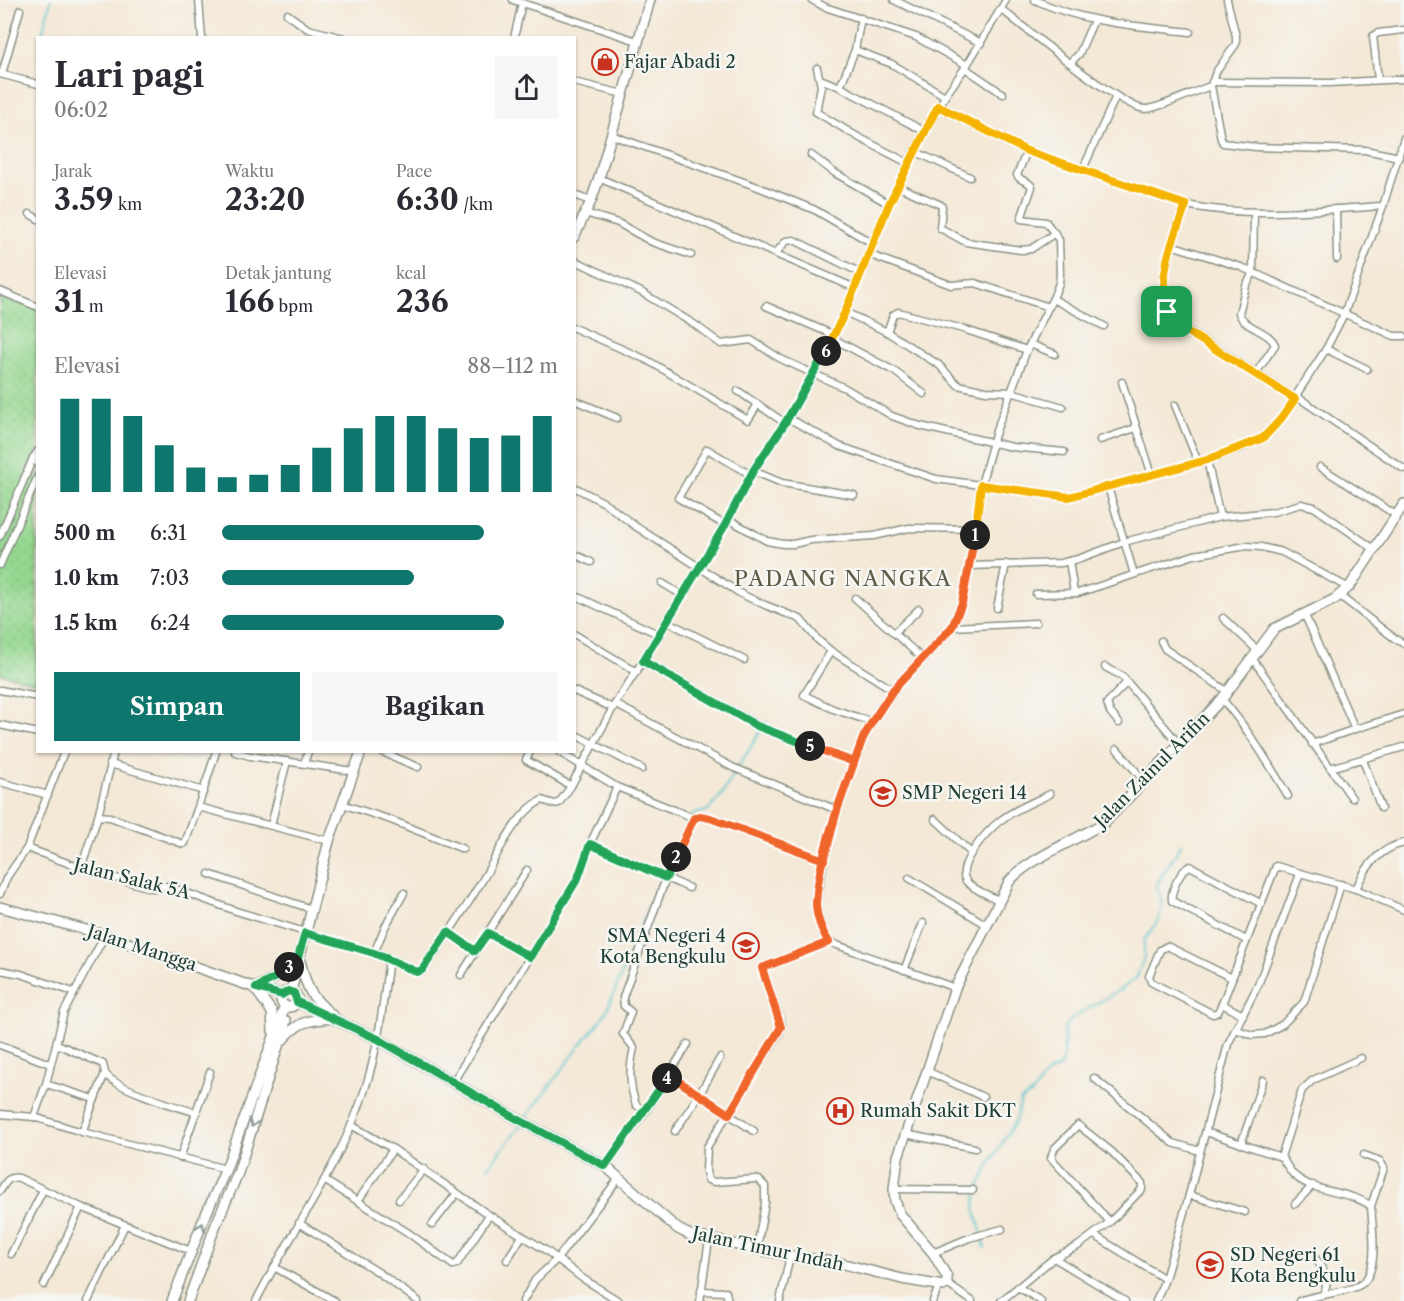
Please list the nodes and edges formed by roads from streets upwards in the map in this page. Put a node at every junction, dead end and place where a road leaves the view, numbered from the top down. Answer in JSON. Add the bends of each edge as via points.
{"nodes":[{"id":1,"x":199,"y":0,"type":"edge"},
{"id":2,"x":513,"y":0,"type":"edge"},
{"id":3,"x":650,"y":0,"type":"edge"},
{"id":4,"x":812,"y":0,"type":"edge"},
{"id":5,"x":894,"y":0,"type":"edge"},
{"id":6,"x":1006,"y":0,"type":"edge"},
{"id":7,"x":1035,"y":0,"type":"edge"},
{"id":8,"x":1227,"y":0,"type":"edge"},
{"id":9,"x":522,"y":3,"type":"junction"},
{"id":10,"x":1001,"y":9,"type":"junction"},
{"id":11,"x":20,"y":10,"type":"dead end"},
{"id":12,"x":287,"y":14,"type":"dead end"},
{"id":13,"x":861,"y":18,"type":"junction"},
{"id":14,"x":1094,"y":20,"type":"junction"},
{"id":15,"x":1404,"y":30,"type":"edge"},
{"id":16,"x":1190,"y":32,"type":"dead end"},
{"id":17,"x":202,"y":36,"type":"edge"},
{"id":18,"x":336,"y":36,"type":"edge"},
{"id":19,"x":514,"y":36,"type":"edge"},
{"id":20,"x":638,"y":41,"type":"junction"},
{"id":21,"x":981,"y":43,"type":"junction"},
{"id":22,"x":855,"y":50,"type":"junction"},
{"id":23,"x":1071,"y":62,"type":"junction"},
{"id":24,"x":966,"y":66,"type":"junction"},
{"id":25,"x":817,"y":68,"type":"dead end"},
{"id":26,"x":1,"y":74,"type":"edge"},
{"id":27,"x":820,"y":79,"type":"junction"},
{"id":28,"x":1378,"y":80,"type":"junction"},
{"id":29,"x":1404,"y":80,"type":"edge"},
{"id":30,"x":576,"y":82,"type":"edge"},
{"id":31,"x":36,"y":83,"type":"edge"},
{"id":32,"x":1211,"y":84,"type":"junction"},
{"id":33,"x":840,"y":87,"type":"junction"},
{"id":34,"x":623,"y":94,"type":"junction"},
{"id":35,"x":1003,"y":94,"type":"dead end"},
{"id":36,"x":945,"y":96,"type":"junction"},
{"id":37,"x":1116,"y":96,"type":"junction"},
{"id":38,"x":938,"y":106,"type":"junction"},
{"id":39,"x":924,"y":131,"type":"junction"},
{"id":40,"x":611,"y":135,"type":"junction"},
{"id":41,"x":1404,"y":138,"type":"edge"},
{"id":42,"x":914,"y":150,"type":"junction"},
{"id":43,"x":1027,"y":151,"type":"junction"},
{"id":44,"x":811,"y":155,"type":"dead end"},
{"id":45,"x":1399,"y":157,"type":"junction"},
{"id":46,"x":908,"y":163,"type":"junction"},
{"id":47,"x":1083,"y":169,"type":"junction"},
{"id":48,"x":970,"y":177,"type":"dead end"},
{"id":49,"x":598,"y":178,"type":"junction"},
{"id":50,"x":897,"y":186,"type":"junction"},
{"id":51,"x":576,"y":196,"type":"edge"},
{"id":52,"x":591,"y":201,"type":"junction"},
{"id":53,"x":889,"y":204,"type":"junction"},
{"id":54,"x":1186,"y":205,"type":"junction"},
{"id":55,"x":1383,"y":206,"type":"junction"},
{"id":56,"x":1336,"y":209,"type":"junction"},
{"id":57,"x":1254,"y":212,"type":"junction"},
{"id":58,"x":585,"y":213,"type":"junction"},
{"id":59,"x":30,"y":214,"type":"dead end"},
{"id":60,"x":36,"y":218,"type":"edge"},
{"id":61,"x":576,"y":233,"type":"edge"},
{"id":62,"x":1055,"y":233,"type":"junction"},
{"id":63,"x":872,"y":243,"type":"junction"},
{"id":64,"x":1171,"y":245,"type":"junction"},
{"id":65,"x":776,"y":253,"type":"junction"},
{"id":66,"x":868,"y":254,"type":"junction"},
{"id":67,"x":691,"y":255,"type":"dead end"},
{"id":68,"x":1337,"y":259,"type":"dead end"},
{"id":69,"x":576,"y":261,"type":"edge"},
{"id":70,"x":861,"y":273,"type":"junction"},
{"id":71,"x":1253,"y":273,"type":"junction"},
{"id":72,"x":855,"y":288,"type":"junction"},
{"id":73,"x":0,"y":291,"type":"edge"},
{"id":74,"x":1053,"y":299,"type":"junction"},
{"id":75,"x":36,"y":306,"type":"edge"},
{"id":76,"x":766,"y":306,"type":"dead end"},
{"id":77,"x":1049,"y":307,"type":"junction"},
{"id":78,"x":845,"y":312,"type":"junction"},
{"id":79,"x":1344,"y":314,"type":"junction"},
{"id":80,"x":1104,"y":326,"type":"dead end"},
{"id":81,"x":576,"y":329,"type":"edge"},
{"id":82,"x":886,"y":332,"type":"junction"},
{"id":83,"x":1404,"y":336,"type":"edge"},
{"id":84,"x":833,"y":337,"type":"junction"},
{"id":85,"x":1029,"y":347,"type":"junction"},
{"id":86,"x":1326,"y":349,"type":"junction"},
{"id":87,"x":1055,"y":354,"type":"dead end"},
{"id":88,"x":1367,"y":369,"type":"dead end"},
{"id":89,"x":1256,"y":373,"type":"junction"},
{"id":90,"x":814,"y":374,"type":"junction"},
{"id":91,"x":1122,"y":382,"type":"dead end"},
{"id":92,"x":738,"y":391,"type":"dead end"},
{"id":93,"x":1011,"y":392,"type":"junction"},
{"id":94,"x":924,"y":394,"type":"dead end"},
{"id":95,"x":1296,"y":397,"type":"junction"},
{"id":96,"x":576,"y":401,"type":"edge"},
{"id":97,"x":758,"y":404,"type":"junction"},
{"id":98,"x":1175,"y":405,"type":"dead end"},
{"id":99,"x":1063,"y":407,"type":"dead end"},
{"id":100,"x":617,"y":418,"type":"dead end"},
{"id":101,"x":787,"y":421,"type":"junction"},
{"id":102,"x":1136,"y":428,"type":"junction"},
{"id":103,"x":1100,"y":440,"type":"dead end"},
{"id":104,"x":994,"y":442,"type":"junction"},
{"id":105,"x":1064,"y":452,"type":"dead end"},
{"id":106,"x":1207,"y":460,"type":"junction"},
{"id":107,"x":35,"y":461,"type":"edge"},
{"id":108,"x":1198,"y":462,"type":"junction"},
{"id":109,"x":1320,"y":467,"type":"dead end"},
{"id":110,"x":1404,"y":469,"type":"edge"},
{"id":111,"x":752,"y":473,"type":"junction"},
{"id":112,"x":1152,"y":475,"type":"junction"},
{"id":113,"x":36,"y":481,"type":"edge"},
{"id":114,"x":981,"y":485,"type":"junction"},
{"id":115,"x":1108,"y":487,"type":"junction"},
{"id":116,"x":576,"y":488,"type":"edge"},
{"id":117,"x":854,"y":495,"type":"dead end"},
{"id":118,"x":1404,"y":504,"type":"edge"},
{"id":119,"x":1396,"y":515,"type":"junction"},
{"id":120,"x":1220,"y":517,"type":"junction"},
{"id":121,"x":726,"y":522,"type":"junction"},
{"id":122,"x":976,"y":529,"type":"junction"},
{"id":123,"x":0,"y":536,"type":"edge"},
{"id":124,"x":1124,"y":542,"type":"junction"},
{"id":125,"x":1374,"y":549,"type":"junction"},
{"id":126,"x":576,"y":555,"type":"edge"},
{"id":127,"x":1069,"y":561,"type":"junction"},
{"id":128,"x":591,"y":562,"type":"dead end"},
{"id":129,"x":1006,"y":564,"type":"junction"},
{"id":130,"x":0,"y":565,"type":"edge"},
{"id":131,"x":970,"y":566,"type":"junction"},
{"id":132,"x":699,"y":567,"type":"junction"},
{"id":133,"x":1134,"y":574,"type":"junction"},
{"id":134,"x":662,"y":583,"type":"dead end"},
{"id":135,"x":1347,"y":587,"type":"junction"},
{"id":136,"x":1074,"y":593,"type":"junction"},
{"id":137,"x":1036,"y":594,"type":"dead end"},
{"id":138,"x":682,"y":595,"type":"junction"},
{"id":139,"x":576,"y":596,"type":"edge"},
{"id":140,"x":1340,"y":596,"type":"junction"},
{"id":141,"x":855,"y":598,"type":"dead end"},
{"id":142,"x":997,"y":608,"type":"dead end"},
{"id":143,"x":919,"y":609,"type":"dead end"},
{"id":144,"x":1304,"y":613,"type":"junction"},
{"id":145,"x":1223,"y":618,"type":"dead end"},
{"id":146,"x":666,"y":621,"type":"junction"},
{"id":147,"x":1036,"y":623,"type":"dead end"},
{"id":148,"x":952,"y":627,"type":"junction"},
{"id":149,"x":894,"y":633,"type":"junction"},
{"id":150,"x":658,"y":634,"type":"junction"},
{"id":151,"x":576,"y":635,"type":"edge"},
{"id":152,"x":1161,"y":641,"type":"dead end"},
{"id":153,"x":1404,"y":644,"type":"edge"},
{"id":154,"x":831,"y":651,"type":"junction"},
{"id":155,"x":1255,"y":654,"type":"junction"},
{"id":156,"x":923,"y":659,"type":"junction"},
{"id":157,"x":744,"y":660,"type":"dead end"},
{"id":158,"x":643,"y":661,"type":"junction"},
{"id":159,"x":1106,"y":667,"type":"dead end"},
{"id":160,"x":637,"y":672,"type":"junction"},
{"id":161,"x":1127,"y":682,"type":"junction"},
{"id":162,"x":0,"y":690,"type":"edge"},
{"id":163,"x":893,"y":690,"type":"junction"},
{"id":164,"x":576,"y":692,"type":"edge"},
{"id":165,"x":1225,"y":695,"type":"junction"},
{"id":166,"x":36,"y":698,"type":"edge"},
{"id":167,"x":614,"y":706,"type":"junction"},
{"id":168,"x":1404,"y":714,"type":"edge"},
{"id":169,"x":872,"y":722,"type":"junction"},
{"id":170,"x":1119,"y":723,"type":"dead end"},
{"id":171,"x":0,"y":725,"type":"edge"},
{"id":172,"x":1355,"y":729,"type":"junction"},
{"id":173,"x":36,"y":733,"type":"edge"},
{"id":174,"x":576,"y":735,"type":"edge"},
{"id":175,"x":593,"y":743,"type":"junction"},
{"id":176,"x":1179,"y":744,"type":"junction"},
{"id":177,"x":1312,"y":744,"type":"junction"},
{"id":178,"x":1117,"y":749,"type":"dead end"},
{"id":179,"x":1404,"y":749,"type":"edge"},
{"id":180,"x":64,"y":753,"type":"edge"},
{"id":181,"x":114,"y":753,"type":"edge"},
{"id":182,"x":216,"y":753,"type":"edge"},
{"id":183,"x":308,"y":753,"type":"edge"},
{"id":184,"x":361,"y":753,"type":"edge"},
{"id":185,"x":384,"y":753,"type":"edge"},
{"id":186,"x":530,"y":753,"type":"edge"},
{"id":187,"x":562,"y":753,"type":"edge"},
{"id":188,"x":250,"y":754,"type":"edge"},
{"id":189,"x":1363,"y":759,"type":"junction"},
{"id":190,"x":286,"y":761,"type":"junction"},
{"id":191,"x":854,"y":762,"type":"junction"},
{"id":192,"x":304,"y":763,"type":"junction"},
{"id":193,"x":110,"y":764,"type":"junction"},
{"id":194,"x":581,"y":764,"type":"junction"},
{"id":195,"x":418,"y":767,"type":"dead end"},
{"id":196,"x":1330,"y":768,"type":"junction"},
{"id":197,"x":642,"y":769,"type":"dead end"},
{"id":198,"x":353,"y":771,"type":"junction"},
{"id":199,"x":0,"y":782,"type":"edge"},
{"id":200,"x":1145,"y":782,"type":"junction"},
{"id":201,"x":570,"y":786,"type":"junction"},
{"id":202,"x":617,"y":787,"type":"junction"},
{"id":203,"x":204,"y":791,"type":"junction"},
{"id":204,"x":1050,"y":794,"type":"dead end"},
{"id":205,"x":48,"y":795,"type":"junction"},
{"id":206,"x":1288,"y":796,"type":"dead end"},
{"id":207,"x":1352,"y":798,"type":"dead end"},
{"id":208,"x":342,"y":804,"type":"junction"},
{"id":209,"x":198,"y":807,"type":"junction"},
{"id":210,"x":1381,"y":808,"type":"dead end"},
{"id":211,"x":837,"y":810,"type":"junction"},
{"id":212,"x":99,"y":816,"type":"junction"},
{"id":213,"x":694,"y":817,"type":"junction"},
{"id":214,"x":935,"y":819,"type":"dead end"},
{"id":215,"x":271,"y":825,"type":"junction"},
{"id":216,"x":330,"y":841,"type":"junction"},
{"id":217,"x":1404,"y":843,"type":"edge"},
{"id":218,"x":590,"y":844,"type":"junction"},
{"id":219,"x":27,"y":848,"type":"junction"},
{"id":220,"x":463,"y":849,"type":"dead end"},
{"id":221,"x":970,"y":852,"type":"junction"},
{"id":222,"x":824,"y":860,"type":"junction"},
{"id":223,"x":81,"y":868,"type":"junction"},
{"id":224,"x":527,"y":870,"type":"dead end"},
{"id":225,"x":209,"y":874,"type":"dead end"},
{"id":226,"x":1300,"y":874,"type":"junction"},
{"id":227,"x":666,"y":878,"type":"junction"},
{"id":228,"x":909,"y":878,"type":"dead end"},
{"id":229,"x":1341,"y":884,"type":"junction"},
{"id":230,"x":689,"y":888,"type":"dead end"},
{"id":231,"x":1356,"y":889,"type":"junction"},
{"id":232,"x":404,"y":893,"type":"dead end"},
{"id":233,"x":0,"y":894,"type":"edge"},
{"id":234,"x":998,"y":900,"type":"junction"},
{"id":235,"x":1260,"y":903,"type":"junction"},
{"id":236,"x":0,"y":907,"type":"edge"},
{"id":237,"x":311,"y":909,"type":"junction"},
{"id":238,"x":1404,"y":910,"type":"edge"},
{"id":239,"x":923,"y":923,"type":"dead end"},
{"id":240,"x":987,"y":925,"type":"junction"},
{"id":241,"x":448,"y":932,"type":"junction"},
{"id":242,"x":305,"y":933,"type":"junction"},
{"id":243,"x":488,"y":933,"type":"junction"},
{"id":244,"x":105,"y":935,"type":"junction"},
{"id":245,"x":1246,"y":940,"type":"junction"},
{"id":246,"x":829,"y":942,"type":"junction"},
{"id":247,"x":475,"y":951,"type":"junction"},
{"id":248,"x":374,"y":953,"type":"junction"},
{"id":249,"x":299,"y":957,"type":"junction"},
{"id":250,"x":530,"y":957,"type":"junction"},
{"id":251,"x":388,"y":959,"type":"junction"},
{"id":252,"x":0,"y":970,"type":"edge"},
{"id":253,"x":904,"y":970,"type":"junction"},
{"id":254,"x":461,"y":975,"type":"dead end"},
{"id":255,"x":1232,"y":978,"type":"junction"},
{"id":256,"x":255,"y":988,"type":"junction"},
{"id":257,"x":955,"y":988,"type":"junction"},
{"id":258,"x":73,"y":992,"type":"junction"},
{"id":259,"x":286,"y":993,"type":"junction"},
{"id":260,"x":1222,"y":1004,"type":"junction"},
{"id":261,"x":291,"y":1005,"type":"junction"},
{"id":262,"x":1243,"y":1015,"type":"junction"},
{"id":263,"x":334,"y":1018,"type":"junction"},
{"id":264,"x":1235,"y":1029,"type":"junction"},
{"id":265,"x":378,"y":1039,"type":"junction"},
{"id":266,"x":275,"y":1043,"type":"junction"},
{"id":267,"x":57,"y":1044,"type":"junction"},
{"id":268,"x":688,"y":1044,"type":"dead end"},
{"id":269,"x":0,"y":1045,"type":"edge"},
{"id":270,"x":720,"y":1058,"type":"dead end"},
{"id":271,"x":1361,"y":1058,"type":"dead end"},
{"id":272,"x":50,"y":1064,"type":"junction"},
{"id":273,"x":927,"y":1071,"type":"junction"},
{"id":274,"x":210,"y":1072,"type":"dead end"},
{"id":275,"x":105,"y":1074,"type":"junction"},
{"id":276,"x":669,"y":1075,"type":"junction"},
{"id":277,"x":1095,"y":1078,"type":"dead end"},
{"id":278,"x":1263,"y":1080,"type":"dead end"},
{"id":279,"x":453,"y":1082,"type":"junction"},
{"id":280,"x":46,"y":1084,"type":"junction"},
{"id":281,"x":699,"y":1095,"type":"junction"},
{"id":282,"x":983,"y":1097,"type":"dead end"},
{"id":283,"x":94,"y":1099,"type":"junction"},
{"id":284,"x":646,"y":1111,"type":"junction"},
{"id":285,"x":196,"y":1113,"type":"junction"},
{"id":286,"x":0,"y":1114,"type":"edge"},
{"id":287,"x":729,"y":1114,"type":"junction"},
{"id":288,"x":34,"y":1117,"type":"junction"},
{"id":289,"x":351,"y":1125,"type":"junction"},
{"id":290,"x":675,"y":1131,"type":"dead end"},
{"id":291,"x":754,"y":1131,"type":"dead end"},
{"id":292,"x":82,"y":1132,"type":"junction"},
{"id":293,"x":1206,"y":1132,"type":"junction"},
{"id":294,"x":905,"y":1134,"type":"junction"},
{"id":295,"x":1241,"y":1144,"type":"junction"},
{"id":296,"x":975,"y":1148,"type":"dead end"},
{"id":297,"x":393,"y":1149,"type":"junction"},
{"id":298,"x":1200,"y":1152,"type":"junction"},
{"id":299,"x":1364,"y":1155,"type":"dead end"},
{"id":300,"x":1281,"y":1157,"type":"junction"},
{"id":301,"x":180,"y":1158,"type":"junction"},
{"id":302,"x":605,"y":1166,"type":"junction"},
{"id":303,"x":226,"y":1169,"type":"junction"},
{"id":304,"x":423,"y":1169,"type":"junction"},
{"id":305,"x":619,"y":1178,"type":"junction"},
{"id":306,"x":324,"y":1180,"type":"junction"},
{"id":307,"x":1313,"y":1185,"type":"junction"},
{"id":308,"x":894,"y":1189,"type":"junction"},
{"id":309,"x":43,"y":1190,"type":"junction"},
{"id":310,"x":973,"y":1190,"type":"dead end"},
{"id":311,"x":0,"y":1191,"type":"edge"},
{"id":312,"x":457,"y":1193,"type":"junction"},
{"id":313,"x":1189,"y":1195,"type":"junction"},
{"id":314,"x":399,"y":1200,"type":"dead end"},
{"id":315,"x":358,"y":1201,"type":"junction"},
{"id":316,"x":1295,"y":1204,"type":"dead end"},
{"id":317,"x":1371,"y":1206,"type":"junction"},
{"id":318,"x":81,"y":1207,"type":"junction"},
{"id":319,"x":1245,"y":1212,"type":"dead end"},
{"id":320,"x":489,"y":1215,"type":"junction"},
{"id":321,"x":1110,"y":1222,"type":"junction"},
{"id":322,"x":299,"y":1223,"type":"junction"},
{"id":323,"x":125,"y":1225,"type":"junction"},
{"id":324,"x":432,"y":1225,"type":"dead end"},
{"id":325,"x":1002,"y":1229,"type":"dead end"},
{"id":326,"x":1094,"y":1234,"type":"junction"},
{"id":327,"x":522,"y":1236,"type":"junction"},
{"id":328,"x":709,"y":1240,"type":"junction"},
{"id":329,"x":757,"y":1248,"type":"junction"},
{"id":330,"x":193,"y":1252,"type":"junction"},
{"id":331,"x":933,"y":1253,"type":"junction"},
{"id":332,"x":12,"y":1254,"type":"dead end"},
{"id":333,"x":790,"y":1256,"type":"junction"},
{"id":334,"x":1054,"y":1258,"type":"junction"},
{"id":335,"x":557,"y":1259,"type":"junction"},
{"id":336,"x":1316,"y":1259,"type":"dead end"},
{"id":337,"x":507,"y":1260,"type":"dead end"},
{"id":338,"x":274,"y":1267,"type":"junction"},
{"id":339,"x":1165,"y":1279,"type":"junction"},
{"id":340,"x":44,"y":1285,"type":"dead end"},
{"id":341,"x":943,"y":1285,"type":"junction"},
{"id":342,"x":1018,"y":1287,"type":"junction"},
{"id":343,"x":701,"y":1292,"type":"junction"},
{"id":344,"x":1323,"y":1294,"type":"junction"},
{"id":345,"x":88,"y":1301,"type":"edge"},
{"id":346,"x":172,"y":1301,"type":"edge"},
{"id":347,"x":188,"y":1301,"type":"edge"},
{"id":348,"x":256,"y":1301,"type":"edge"},
{"id":349,"x":335,"y":1301,"type":"edge"},
{"id":350,"x":418,"y":1301,"type":"edge"},
{"id":351,"x":523,"y":1301,"type":"edge"},
{"id":352,"x":619,"y":1301,"type":"edge"},
{"id":353,"x":700,"y":1301,"type":"edge"},
{"id":354,"x":728,"y":1301,"type":"edge"},
{"id":355,"x":780,"y":1301,"type":"edge"},
{"id":356,"x":933,"y":1301,"type":"edge"},
{"id":357,"x":972,"y":1301,"type":"edge"},
{"id":358,"x":1001,"y":1301,"type":"edge"},
{"id":359,"x":1041,"y":1301,"type":"edge"},
{"id":360,"x":1125,"y":1301,"type":"edge"},
{"id":361,"x":1156,"y":1301,"type":"edge"},
{"id":362,"x":1300,"y":1301,"type":"edge"}],
"edges":[{"from":1,"to":17,"type":"street"},
{"from":2,"to":9,"type":"street"},
{"from":3,"to":20,"type":"street"},
{"from":4,"to":13,"type":"street"},
{"from":5,"to":21,"type":"street"},
{"from":6,"to":10,"type":"street"},
{"from":7,"to":14,"type":"street"},
{"from":8,"to":32,"type":"street","via":[[1236,44]]},
{"from":9,"to":19,"type":"street"},
{"from":9,"to":20,"type":"street"},
{"from":10,"to":21,"type":"street"},
{"from":10,"to":23,"type":"street"},
{"from":11,"to":26,"type":"street"},
{"from":12,"to":18,"type":"street","via":[[308,29]]},
{"from":13,"to":22,"type":"street"},
{"from":13,"to":24,"type":"street","via":[[916,37]]},
{"from":14,"to":16,"type":"street"},
{"from":14,"to":23,"type":"street","via":[[1079,54]]},
{"from":15,"to":28,"type":"street","via":[[1373,36]]},
{"from":20,"to":34,"type":"street"},
{"from":21,"to":24,"type":"street"},
{"from":22,"to":33,"type":"street"},
{"from":22,"to":36,"type":"street","via":[[892,64]]},
{"from":23,"to":37,"type":"street"},
{"from":24,"to":35,"type":"street"},
{"from":24,"to":36,"type":"street"},
{"from":25,"to":27,"type":"street"},
{"from":26,"to":31,"type":"street"},
{"from":27,"to":33,"type":"street"},
{"from":27,"to":46,"type":"street","via":[[816,112]]},
{"from":28,"to":29,"type":"street"},
{"from":28,"to":32,"type":"street"},
{"from":30,"to":34,"type":"street"},
{"from":32,"to":37,"type":"street","via":[[1144,109]]},
{"from":32,"to":45,"type":"street","via":[[1221,139],[1226,144],[1365,150]]},
{"from":33,"to":39,"type":"street"},
{"from":34,"to":40,"type":"street"},
{"from":36,"to":38,"type":"street"},
{"from":37,"to":47,"type":"street"},
{"from":38,"to":39,"type":"street"},
{"from":38,"to":43,"type":"street"},
{"from":39,"to":42,"type":"street"},
{"from":40,"to":49,"type":"street"},
{"from":40,"to":63,"type":"street","via":[[815,210]]},
{"from":41,"to":45,"type":"street"},
{"from":42,"to":46,"type":"street"},
{"from":42,"to":48,"type":"street"},
{"from":43,"to":47,"type":"street"},
{"from":43,"to":62,"type":"street","via":[[1017,175],[1032,187],[1021,219],[1046,222]]},
{"from":44,"to":53,"type":"street"},
{"from":45,"to":55,"type":"street"},
{"from":46,"to":50,"type":"street"},
{"from":47,"to":54,"type":"street"},
{"from":49,"to":52,"type":"street"},
{"from":49,"to":65,"type":"street"},
{"from":50,"to":53,"type":"street"},
{"from":50,"to":62,"type":"street","via":[[941,205],[940,228],[966,242],[1027,250]]},
{"from":51,"to":52,"type":"street"},
{"from":52,"to":58,"type":"street"},
{"from":53,"to":63,"type":"street"},
{"from":54,"to":57,"type":"street"},
{"from":54,"to":64,"type":"street"},
{"from":55,"to":56,"type":"street"},
{"from":55,"to":79,"type":"street"},
{"from":56,"to":57,"type":"street"},
{"from":56,"to":68,"type":"street"},
{"from":57,"to":71,"type":"street"},
{"from":58,"to":61,"type":"street"},
{"from":58,"to":67,"type":"street"},
{"from":59,"to":60,"type":"street"},
{"from":62,"to":74,"type":"street","via":[[1059,240],[1060,274]]},
{"from":63,"to":66,"type":"street"},
{"from":64,"to":71,"type":"street"},
{"from":64,"to":89,"type":"street","via":[[1164,274],[1170,319]]},
{"from":65,"to":70,"type":"street","via":[[786,241],[794,240]]},
{"from":65,"to":72,"type":"street"},
{"from":66,"to":70,"type":"street"},
{"from":66,"to":77,"type":"street","via":[[951,285],[975,282]]},
{"from":69,"to":90,"type":"street","via":[[641,292],[721,344],[751,340]]},
{"from":70,"to":72,"type":"street"},
{"from":71,"to":79,"type":"street"},
{"from":71,"to":89,"type":"street","via":[[1239,316],[1275,345]]},
{"from":72,"to":78,"type":"street"},
{"from":73,"to":75,"type":"street"},
{"from":74,"to":77,"type":"street"},
{"from":74,"to":80,"type":"street"},
{"from":76,"to":84,"type":"street"},
{"from":77,"to":85,"type":"street"},
{"from":78,"to":82,"type":"street"},
{"from":78,"to":84,"type":"street"},
{"from":79,"to":83,"type":"street","via":[[1394,336]]},
{"from":79,"to":86,"type":"street"},
{"from":81,"to":97,"type":"street","via":[[646,360],[748,420]]},
{"from":82,"to":85,"type":"street","via":[[892,315],[898,312]]},
{"from":82,"to":93,"type":"street","via":[[939,365],[958,385]]},
{"from":84,"to":90,"type":"street"},
{"from":84,"to":94,"type":"street","via":[[894,371]]},
{"from":85,"to":87,"type":"street"},
{"from":85,"to":93,"type":"street"},
{"from":86,"to":88,"type":"street"},
{"from":86,"to":95,"type":"street"},
{"from":89,"to":95,"type":"street"},
{"from":90,"to":101,"type":"street"},
{"from":90,"to":104,"type":"street","via":[[892,416]]},
{"from":91,"to":102,"type":"street"},
{"from":92,"to":97,"type":"street"},
{"from":93,"to":99,"type":"street"},
{"from":93,"to":104,"type":"street"},
{"from":95,"to":106,"type":"street","via":[[1263,438]]},
{"from":95,"to":110,"type":"street"},
{"from":96,"to":100,"type":"street"},
{"from":97,"to":101,"type":"street"},
{"from":98,"to":108,"type":"street"},
{"from":101,"to":111,"type":"street"},
{"from":101,"to":114,"type":"street","via":[[871,458],[936,479]]},
{"from":102,"to":103,"type":"street"},
{"from":102,"to":112,"type":"street"},
{"from":104,"to":105,"type":"street"},
{"from":104,"to":114,"type":"street"},
{"from":106,"to":108,"type":"street"},
{"from":106,"to":120,"type":"street"},
{"from":107,"to":123,"type":"street"},
{"from":108,"to":112,"type":"street"},
{"from":109,"to":119,"type":"street"},
{"from":111,"to":117,"type":"street","via":[[782,483]]},
{"from":111,"to":121,"type":"street"},
{"from":111,"to":121,"type":"street","via":[[707,449],[678,498]]},
{"from":112,"to":115,"type":"street"},
{"from":113,"to":130,"type":"street"},
{"from":114,"to":115,"type":"street","via":[[1069,497]]},
{"from":114,"to":122,"type":"street"},
{"from":115,"to":124,"type":"street"},
{"from":116,"to":132,"type":"street","via":[[605,503]]},
{"from":118,"to":119,"type":"street","name":"Jalan Zainul Arifin"},
{"from":119,"to":125,"type":"street","name":"Jalan Zainul Arifin"},
{"from":120,"to":124,"type":"street"},
{"from":120,"to":125,"type":"street","via":[[1273,513],[1305,503]]},
{"from":121,"to":122,"type":"street","via":[[783,544],[900,530]]},
{"from":121,"to":132,"type":"street"},
{"from":122,"to":131,"type":"street"},
{"from":124,"to":127,"type":"street"},
{"from":124,"to":133,"type":"street"},
{"from":125,"to":135,"type":"street","name":"Jalan Zainul Arifin"},
{"from":126,"to":128,"type":"street"},
{"from":127,"to":129,"type":"street"},
{"from":127,"to":136,"type":"street"},
{"from":129,"to":131,"type":"street"},
{"from":129,"to":142,"type":"street"},
{"from":131,"to":148,"type":"street"},
{"from":132,"to":138,"type":"street"},
{"from":132,"to":154,"type":"street","via":[[741,594],[800,619]]},
{"from":133,"to":135,"type":"street","via":[[1218,550],[1261,547],[1282,552]]},
{"from":133,"to":136,"type":"street"},
{"from":134,"to":138,"type":"street"},
{"from":135,"to":140,"type":"street","name":"Jalan Zainul Arifin"},
{"from":136,"to":137,"type":"street"},
{"from":138,"to":146,"type":"street"},
{"from":139,"to":150,"type":"street"},
{"from":140,"to":144,"type":"street","name":"Jalan Zainul Arifin"},
{"from":140,"to":153,"type":"street"},
{"from":141,"to":149,"type":"street"},
{"from":143,"to":149,"type":"street"},
{"from":144,"to":155,"type":"street","name":"Jalan Zainul Arifin","via":[[1274,629]]},
{"from":144,"to":172,"type":"street"},
{"from":145,"to":155,"type":"street"},
{"from":146,"to":150,"type":"street"},
{"from":146,"to":157,"type":"street"},
{"from":147,"to":148,"type":"street"},
{"from":148,"to":156,"type":"street"},
{"from":149,"to":156,"type":"street"},
{"from":150,"to":158,"type":"street"},
{"from":151,"to":160,"type":"street"},
{"from":152,"to":165,"type":"street","via":[[1165,649]]},
{"from":154,"to":163,"type":"street"},
{"from":154,"to":169,"type":"street","via":[[804,695]]},
{"from":155,"to":165,"type":"street","name":"Jalan Zainul Arifin"},
{"from":155,"to":177,"type":"street"},
{"from":156,"to":163,"type":"street"},
{"from":158,"to":160,"type":"street"},
{"from":158,"to":191,"type":"street","via":[[757,726]]},
{"from":159,"to":161,"type":"street"},
{"from":160,"to":167,"type":"street"},
{"from":161,"to":170,"type":"street","via":[[1107,703]]},
{"from":161,"to":176,"type":"street"},
{"from":162,"to":166,"type":"street"},
{"from":163,"to":169,"type":"street"},
{"from":164,"to":167,"type":"street"},
{"from":165,"to":176,"type":"street","name":"Jalan Zainul Arifin"},
{"from":165,"to":206,"type":"street"},
{"from":167,"to":175,"type":"street"},
{"from":167,"to":211,"type":"street","via":[[732,767]]},
{"from":168,"to":172,"type":"street"},
{"from":169,"to":191,"type":"street"},
{"from":171,"to":173,"type":"street"},
{"from":172,"to":177,"type":"street"},
{"from":174,"to":175,"type":"street"},
{"from":175,"to":194,"type":"street"},
{"from":175,"to":197,"type":"street"},
{"from":176,"to":200,"type":"street","name":"Jalan Zainul Arifin"},
{"from":177,"to":196,"type":"street"},
{"from":178,"to":200,"type":"street"},
{"from":179,"to":189,"type":"street"},
{"from":180,"to":205,"type":"street"},
{"from":181,"to":193,"type":"street"},
{"from":182,"to":203,"type":"street"},
{"from":183,"to":192,"type":"street"},
{"from":184,"to":198,"type":"street"},
{"from":185,"to":195,"type":"street"},
{"from":186,"to":201,"type":"street","via":[[526,760]]},
{"from":187,"to":194,"type":"street"},
{"from":188,"to":190,"type":"street"},
{"from":189,"to":196,"type":"street"},
{"from":189,"to":210,"type":"street"},
{"from":190,"to":192,"type":"street"},
{"from":190,"to":215,"type":"street"},
{"from":191,"to":211,"type":"street"},
{"from":192,"to":198,"type":"street"},
{"from":193,"to":203,"type":"street"},
{"from":193,"to":212,"type":"street"},
{"from":194,"to":201,"type":"street"},
{"from":194,"to":202,"type":"street"},
{"from":196,"to":207,"type":"street"},
{"from":198,"to":208,"type":"street"},
{"from":199,"to":205,"type":"street"},
{"from":200,"to":234,"type":"street","name":"Jalan Zainul Arifin","via":[[1085,836],[1016,872]]},
{"from":201,"to":241,"type":"street","via":[[559,803],[542,800],[515,825]]},
{"from":202,"to":213,"type":"street"},
{"from":202,"to":218,"type":"street"},
{"from":203,"to":209,"type":"street"},
{"from":204,"to":221,"type":"street","via":[[1001,820]]},
{"from":205,"to":219,"type":"street"},
{"from":208,"to":216,"type":"street"},
{"from":208,"to":220,"type":"street"},
{"from":209,"to":212,"type":"street","via":[[185,843]]},
{"from":209,"to":215,"type":"street"},
{"from":211,"to":222,"type":"street"},
{"from":212,"to":223,"type":"street"},
{"from":213,"to":222,"type":"street","via":[[710,818]]},
{"from":213,"to":227,"type":"street"},
{"from":214,"to":221,"type":"street"},
{"from":215,"to":216,"type":"street"},
{"from":216,"to":237,"type":"street"},
{"from":217,"to":231,"type":"street","via":[[1374,860]]},
{"from":218,"to":227,"type":"street"},
{"from":218,"to":250,"type":"street","via":[[578,878]]},
{"from":219,"to":223,"type":"street","name":"Jalan Salak 5A"},
{"from":219,"to":233,"type":"street"},
{"from":221,"to":234,"type":"street","via":[[965,880]]},
{"from":222,"to":246,"type":"street","via":[[816,905],[823,934]]},
{"from":223,"to":242,"type":"street","name":"Jalan Salak 5A","via":[[147,887],[168,886]]},
{"from":224,"to":243,"type":"street"},
{"from":225,"to":237,"type":"street"},
{"from":226,"to":229,"type":"street"},
{"from":226,"to":235,"type":"street","via":[[1276,866]]},
{"from":226,"to":262,"type":"street"},
{"from":227,"to":230,"type":"street"},
{"from":227,"to":284,"type":"street","via":[[623,997],[631,1012],[623,1034],[634,1048],[629,1070],[631,1092],[636,1106]]},
{"from":228,"to":240,"type":"street"},
{"from":229,"to":231,"type":"street"},
{"from":229,"to":264,"type":"street","via":[[1304,1002],[1284,1024],[1265,1034],[1252,1035]]},
{"from":231,"to":238,"type":"street"},
{"from":232,"to":248,"type":"street"},
{"from":234,"to":240,"type":"street","name":"Jalan Zainul Arifin"},
{"from":235,"to":245,"type":"street"},
{"from":235,"to":245,"type":"street","via":[[1191,866],[1185,868],[1172,893],[1172,901]]},
{"from":236,"to":244,"type":"street","name":"Jalan Mangga"},
{"from":237,"to":242,"type":"street"},
{"from":239,"to":253,"type":"street"},
{"from":240,"to":257,"type":"street","name":"Jalan Zainul Arifin"},
{"from":241,"to":247,"type":"street"},
{"from":241,"to":251,"type":"street","name":"Jalan Salak 5A","via":[[422,970],[412,970]]},
{"from":242,"to":248,"type":"street","name":"Jalan Salak 5A"},
{"from":242,"to":249,"type":"street"},
{"from":243,"to":247,"type":"street"},
{"from":243,"to":250,"type":"street"},
{"from":244,"to":256,"type":"street","name":"Jalan Mangga"},
{"from":244,"to":258,"type":"street"},
{"from":245,"to":255,"type":"street"},
{"from":246,"to":253,"type":"street"},
{"from":246,"to":287,"type":"street","via":[[762,968],[781,1027]]},
{"from":247,"to":254,"type":"street"},
{"from":248,"to":251,"type":"street","name":"Jalan Salak 5A"},
{"from":249,"to":256,"type":"street","via":[[278,976]]},
{"from":249,"to":259,"type":"street"},
{"from":249,"to":263,"type":"street","via":[[306,987]]},
{"from":250,"to":279,"type":"street"},
{"from":251,"to":265,"type":"street"},
{"from":252,"to":258,"type":"street"},
{"from":253,"to":257,"type":"street"},
{"from":255,"to":260,"type":"street"},
{"from":255,"to":260,"type":"street","via":[[1167,946],[1160,950],[1149,976],[1151,982],[1213,1014]]},
{"from":256,"to":259,"type":"street","name":"Jalan Mangga"},
{"from":256,"to":266,"type":"street","via":[[273,1017]]},
{"from":257,"to":273,"type":"street","name":"Jalan Zainul Arifin"},
{"from":258,"to":267,"type":"street"},
{"from":259,"to":261,"type":"street","via":[[282,1003]]},
{"from":259,"to":261,"type":"street","via":[[296,995]]},
{"from":260,"to":262,"type":"street"},
{"from":261,"to":263,"type":"street","name":"Jalan Timur Indah"},
{"from":261,"to":266,"type":"street"},
{"from":262,"to":264,"type":"street"},
{"from":263,"to":265,"type":"street","name":"Jalan Timur Indah"},
{"from":263,"to":266,"type":"street","via":[[306,1021]]},
{"from":264,"to":293,"type":"street"},
{"from":265,"to":279,"type":"street","name":"Jalan Timur Indah"},
{"from":265,"to":289,"type":"street","via":[[366,1089]]},
{"from":266,"to":303,"type":"street"},
{"from":266,"to":347,"type":"street","one_way":true,"via":[[237,1173]]},
{"from":267,"to":272,"type":"street"},
{"from":267,"to":275,"type":"street","via":[[103,1064]]},
{"from":268,"to":276,"type":"street"},
{"from":269,"to":272,"type":"street"},
{"from":270,"to":281,"type":"street"},
{"from":271,"to":300,"type":"street","via":[[1313,1080],[1302,1090]]},
{"from":272,"to":280,"type":"street"},
{"from":273,"to":282,"type":"street"},
{"from":273,"to":294,"type":"street","name":"Jalan Zainul Arifin"},
{"from":274,"to":285,"type":"street"},
{"from":275,"to":283,"type":"street"},
{"from":275,"to":285,"type":"street","via":[[125,1088]]},
{"from":276,"to":281,"type":"street"},
{"from":276,"to":284,"type":"street"},
{"from":277,"to":298,"type":"street","via":[[1173,1143]]},
{"from":278,"to":295,"type":"street"},
{"from":279,"to":302,"type":"street","name":"Jalan Timur Indah"},
{"from":280,"to":283,"type":"street"},
{"from":280,"to":288,"type":"street"},
{"from":281,"to":287,"type":"street"},
{"from":281,"to":290,"type":"street"},
{"from":283,"to":292,"type":"street"},
{"from":284,"to":302,"type":"street"},
{"from":285,"to":301,"type":"street"},
{"from":286,"to":288,"type":"street"},
{"from":287,"to":291,"type":"street"},
{"from":287,"to":329,"type":"street","via":[[707,1147],[706,1175],[714,1182],[756,1179],[764,1183],[765,1203]]},
{"from":288,"to":292,"type":"street"},
{"from":289,"to":297,"type":"street"},
{"from":289,"to":306,"type":"street"},
{"from":292,"to":301,"type":"street"},
{"from":293,"to":295,"type":"street"},
{"from":293,"to":298,"type":"street"},
{"from":294,"to":296,"type":"street"},
{"from":294,"to":308,"type":"street","name":"Jalan Zainul Arifin"},
{"from":295,"to":300,"type":"street"},
{"from":297,"to":304,"type":"street"},
{"from":297,"to":315,"type":"street"},
{"from":298,"to":313,"type":"street"},
{"from":299,"to":317,"type":"street","via":[[1380,1161],[1384,1168]]},
{"from":300,"to":307,"type":"street","via":[[1294,1175]]},
{"from":301,"to":303,"type":"street"},
{"from":302,"to":305,"type":"street","name":"Jalan Timur Indah"},
{"from":330,"to":303,"type":"street","one_way":true},
{"from":304,"to":312,"type":"street"},
{"from":304,"to":314,"type":"street"},
{"from":305,"to":328,"type":"street","name":"Jalan Timur Indah","via":[[678,1229]]},
{"from":305,"to":335,"type":"street"},
{"from":306,"to":315,"type":"street"},
{"from":306,"to":322,"type":"street"},
{"from":307,"to":316,"type":"street"},
{"from":307,"to":317,"type":"street"},
{"from":308,"to":310,"type":"street"},
{"from":308,"to":331,"type":"street","name":"Jalan Zainul Arifin","via":[[900,1214]]},
{"from":309,"to":311,"type":"street","via":[[16,1177],[7,1180]]},
{"from":309,"to":318,"type":"street"},
{"from":309,"to":332,"type":"street"},
{"from":312,"to":320,"type":"street"},
{"from":312,"to":324,"type":"street"},
{"from":313,"to":319,"type":"street"},
{"from":313,"to":339,"type":"street"},
{"from":315,"to":320,"type":"street","via":[[453,1265]]},
{"from":317,"to":344,"type":"street","via":[[1373,1263],[1368,1276],[1359,1286]]},
{"from":318,"to":323,"type":"street"},
{"from":318,"to":340,"type":"street"},
{"from":320,"to":327,"type":"street"},
{"from":321,"to":321,"type":"street","via":[[1143,1185],[1112,1152],[1078,1125],[1052,1151],[1051,1158]]},
{"from":321,"to":326,"type":"street"},
{"from":322,"to":338,"type":"street"},
{"from":322,"to":350,"type":"street"},
{"from":323,"to":330,"type":"street"},
{"from":323,"to":345,"type":"street"},
{"from":325,"to":331,"type":"street"},
{"from":326,"to":334,"type":"street"},
{"from":326,"to":339,"type":"street"},
{"from":327,"to":335,"type":"street"},
{"from":327,"to":337,"type":"street"},
{"from":328,"to":329,"type":"street","name":"Jalan Timur Indah"},
{"from":328,"to":343,"type":"street"},
{"from":329,"to":333,"type":"street","name":"Jalan Timur Indah"},
{"from":330,"to":346,"type":"street"},
{"from":331,"to":341,"type":"street","name":"Jalan Zainul Arifin","via":[[947,1277]]},
{"from":333,"to":341,"type":"street","name":"Jalan Timur Indah"},
{"from":333,"to":355,"type":"street"},
{"from":334,"to":342,"type":"street"},
{"from":334,"to":360,"type":"street"},
{"from":335,"to":351,"type":"street","via":[[535,1280]]},
{"from":335,"to":352,"type":"street"},
{"from":336,"to":344,"type":"street","via":[[1326,1274]]},
{"from":338,"to":348,"type":"street"},
{"from":338,"to":349,"type":"street"},
{"from":339,"to":361,"type":"street"},
{"from":341,"to":356,"type":"street"},
{"from":341,"to":357,"type":"street","name":"Jalan Timur Indah"},
{"from":342,"to":358,"type":"street"},
{"from":342,"to":359,"type":"street"},
{"from":343,"to":353,"type":"street"},
{"from":343,"to":354,"type":"street","via":[[726,1292]]},
{"from":344,"to":362,"type":"street"}]}
